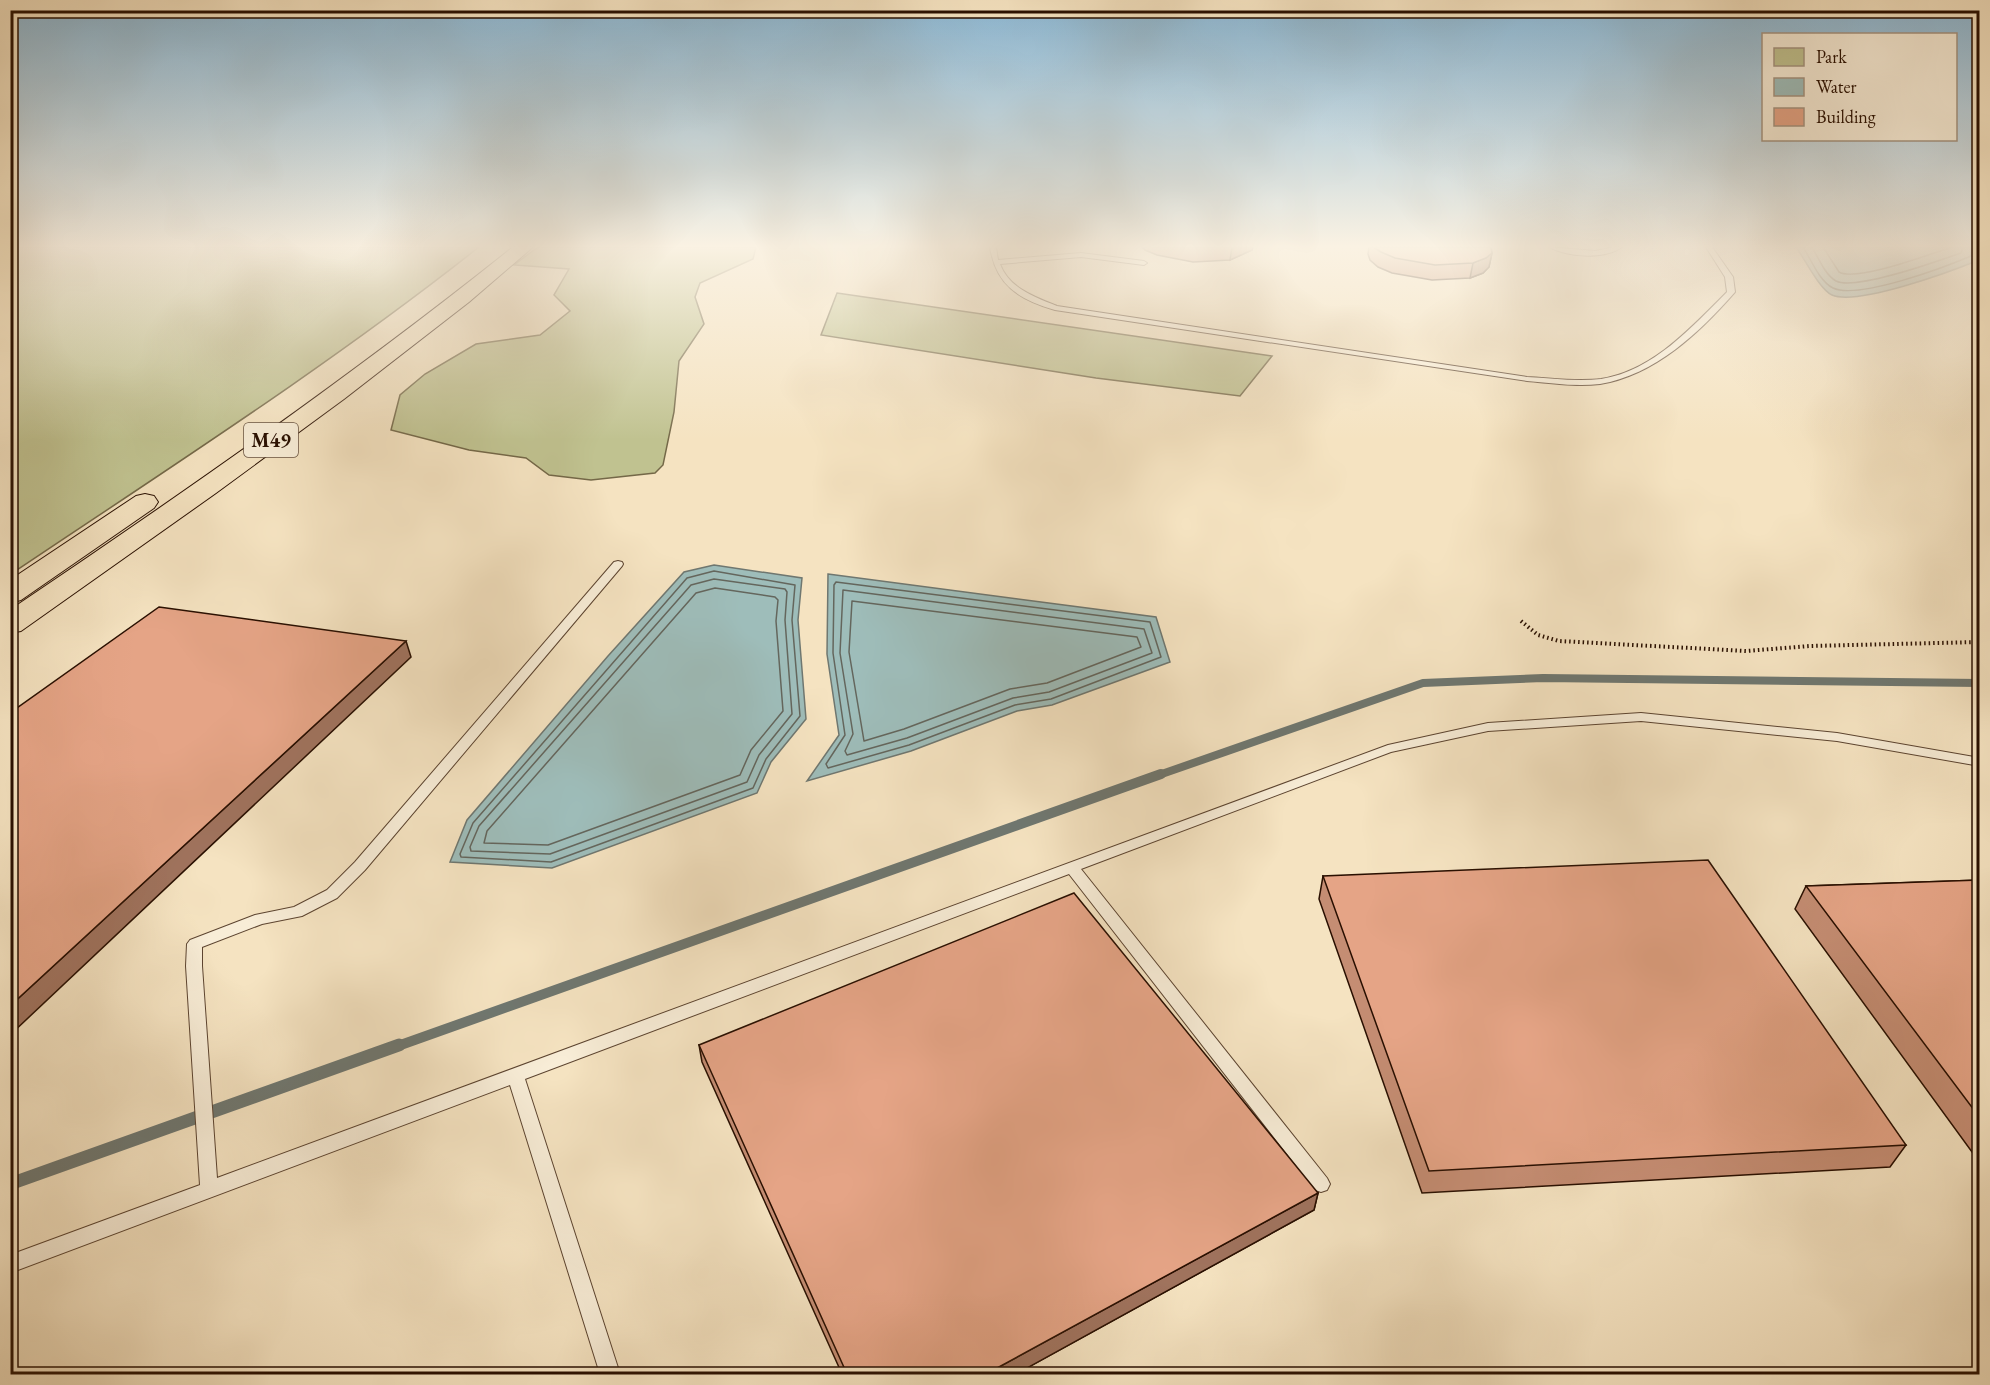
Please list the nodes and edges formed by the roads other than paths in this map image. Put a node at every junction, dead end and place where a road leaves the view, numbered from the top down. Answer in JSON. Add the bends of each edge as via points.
{"nodes":[{"id":1,"x":411,"y":312,"type":"edge"},
{"id":2,"x":443,"y":312,"type":"edge"},
{"id":3,"x":1079,"y":312,"type":"edge"},
{"id":4,"x":1710,"y":312,"type":"edge"},
{"id":5,"x":234,"y":440,"type":"dead end"},
{"id":6,"x":167,"y":487,"type":"dead end"},
{"id":7,"x":618,"y":564,"type":"dead end"},
{"id":8,"x":10,"y":594,"type":"edge"},
{"id":9,"x":10,"y":624,"type":"edge"},
{"id":10,"x":1978,"y":763,"type":"edge"},
{"id":11,"x":1071,"y":867,"type":"junction"},
{"id":12,"x":515,"y":1075,"type":"junction"},
{"id":13,"x":1321,"y":1184,"type":"dead end"},
{"id":14,"x":209,"y":1190,"type":"junction"},
{"id":15,"x":10,"y":1264,"type":"edge"},
{"id":16,"x":610,"y":1374,"type":"edge"}],
"edges":[{"from":1,"to":5,"type":"highway","number":"M49"},
{"from":2,"to":9,"type":"highway","number":"M49","via":[[322,404]]},
{"from":3,"to":4,"type":"lane","via":[[1527,379],[1600,381],[1642,369]]},
{"from":6,"to":8,"type":"highway"},
{"from":7,"to":14,"type":"lane","via":[[332,894],[297,912],[260,919],[195,944]]},
{"from":10,"to":11,"type":"lane","via":[[1837,737],[1641,717],[1488,728],[1388,749]]},
{"from":11,"to":12,"type":"lane"},
{"from":11,"to":13,"type":"lane"},
{"from":12,"to":14,"type":"lane"},
{"from":12,"to":16,"type":"lane"},
{"from":14,"to":15,"type":"lane"}]}
